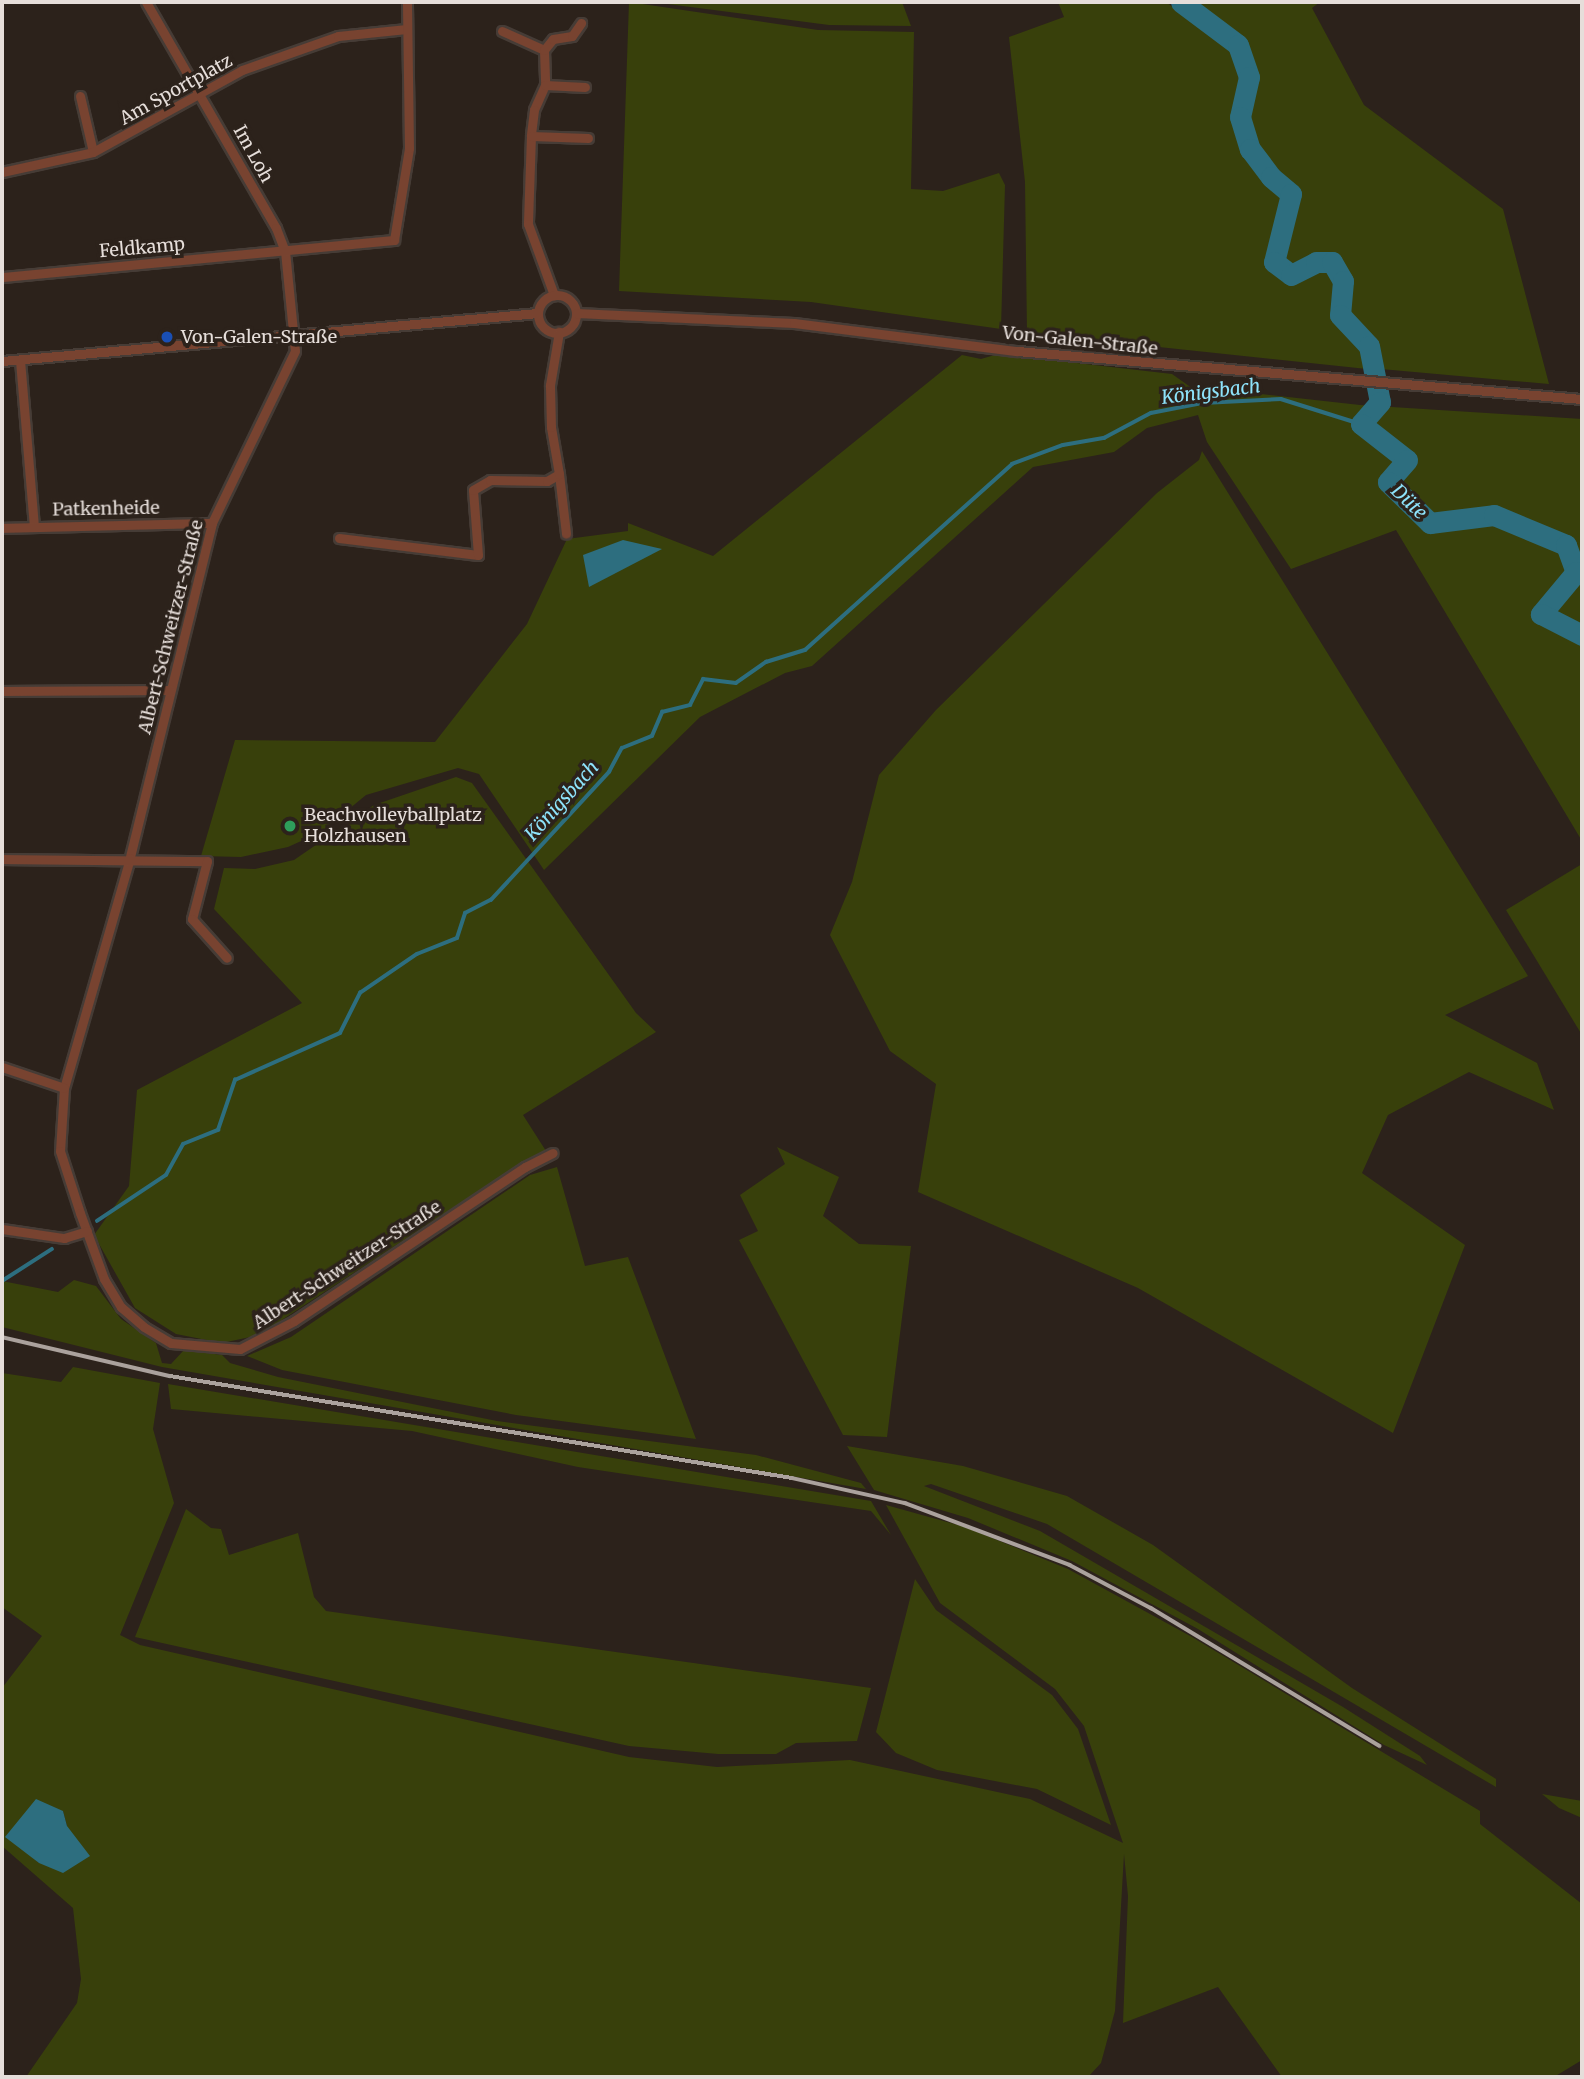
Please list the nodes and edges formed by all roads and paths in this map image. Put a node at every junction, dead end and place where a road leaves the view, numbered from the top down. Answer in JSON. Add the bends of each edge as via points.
{"nodes":[{"id":1,"x":146,"y":2,"type":"edge"},
{"id":2,"x":407,"y":2,"type":"edge"},
{"id":3,"x":581,"y":23,"type":"dead end"},
{"id":4,"x":407,"y":29,"type":"junction"},
{"id":5,"x":502,"y":31,"type":"dead end"},
{"id":6,"x":544,"y":50,"type":"junction"},
{"id":7,"x":545,"y":85,"type":"junction"},
{"id":8,"x":585,"y":87,"type":"dead end"},
{"id":9,"x":201,"y":94,"type":"junction"},
{"id":10,"x":80,"y":96,"type":"dead end"},
{"id":11,"x":531,"y":136,"type":"junction"},
{"id":12,"x":588,"y":138,"type":"dead end"},
{"id":13,"x":93,"y":152,"type":"junction"},
{"id":14,"x":2,"y":172,"type":"edge"},
{"id":15,"x":285,"y":251,"type":"junction"},
{"id":16,"x":2,"y":277,"type":"edge"},
{"id":17,"x":554,"y":295,"type":"junction"},
{"id":18,"x":538,"y":313,"type":"junction"},
{"id":19,"x":576,"y":313,"type":"junction"},
{"id":20,"x":559,"y":332,"type":"junction"},
{"id":21,"x":294,"y":336,"type":"junction"},
{"id":22,"x":20,"y":360,"type":"junction"},
{"id":23,"x":2,"y":361,"type":"edge"},
{"id":24,"x":1582,"y":399,"type":"edge"},
{"id":25,"x":559,"y":474,"type":"junction"},
{"id":26,"x":212,"y":523,"type":"junction"},
{"id":27,"x":34,"y":526,"type":"junction"},
{"id":28,"x":2,"y":528,"type":"edge"},
{"id":29,"x":566,"y":534,"type":"dead end"},
{"id":30,"x":339,"y":538,"type":"dead end"},
{"id":31,"x":170,"y":690,"type":"junction"},
{"id":32,"x":2,"y":691,"type":"edge"},
{"id":33,"x":130,"y":858,"type":"junction"},
{"id":34,"x":2,"y":859,"type":"edge"},
{"id":35,"x":227,"y":958,"type":"dead end"},
{"id":36,"x":2,"y":1067,"type":"edge"},
{"id":37,"x":64,"y":1088,"type":"junction"},
{"id":38,"x":554,"y":1153,"type":"dead end"},
{"id":39,"x":2,"y":1229,"type":"edge"},
{"id":40,"x":87,"y":1231,"type":"junction"}],
"edges":[{"from":1,"to":9,"type":"street","name":"Im Loh"},
{"from":2,"to":4,"type":"street"},
{"from":3,"to":6,"type":"street","via":[[572,36],[553,39]]},
{"from":4,"to":9,"type":"street","name":"Am Sportplatz","via":[[338,36],[242,69]]},
{"from":4,"to":15,"type":"street","name":"Feldkamp","via":[[409,148],[394,240]]},
{"from":5,"to":6,"type":"street"},
{"from":6,"to":7,"type":"street"},
{"from":7,"to":8,"type":"street"},
{"from":7,"to":11,"type":"street","via":[[534,110]]},
{"from":9,"to":13,"type":"street","name":"Am Sportplatz"},
{"from":9,"to":15,"type":"street","name":"Im Loh"},
{"from":10,"to":13,"type":"street"},
{"from":11,"to":12,"type":"street"},
{"from":11,"to":17,"type":"street","via":[[528,225]]},
{"from":13,"to":14,"type":"street","name":"Am Sportplatz"},
{"from":15,"to":16,"type":"street","name":"Feldkamp"},
{"from":15,"to":21,"type":"street","name":"Im Loh"},
{"from":17,"to":18,"type":"street","via":[[546,298]]},
{"from":17,"to":19,"type":"street","via":[[572,302]]},
{"from":18,"to":20,"type":"street","via":[[540,323]]},
{"from":18,"to":21,"type":"street"},
{"from":19,"to":20,"type":"street","via":[[574,322]]},
{"from":19,"to":24,"type":"street","name":"Von-Galen-Straße","via":[[794,323],[1017,351]]},
{"from":20,"to":25,"type":"street","via":[[550,384]]},
{"from":21,"to":22,"type":"street"},
{"from":21,"to":26,"type":"street","name":"Albert-Schweitzer-Straße","via":[[294,360]]},
{"from":22,"to":23,"type":"street"},
{"from":22,"to":27,"type":"street"},
{"from":25,"to":29,"type":"street"},
{"from":25,"to":30,"type":"street","via":[[547,481],[490,480],[473,490],[478,555]]},
{"from":26,"to":27,"type":"street","name":"Patkenheide"},
{"from":26,"to":31,"type":"street","name":"Albert-Schweitzer-Straße"},
{"from":27,"to":28,"type":"street","name":"Patkenheide"},
{"from":31,"to":32,"type":"street"},
{"from":31,"to":33,"type":"street","name":"Albert-Schweitzer-Straße"},
{"from":33,"to":34,"type":"street"},
{"from":33,"to":35,"type":"street","via":[[207,860],[192,919]]},
{"from":33,"to":37,"type":"street","name":"Albert-Schweitzer-Straße"},
{"from":36,"to":37,"type":"street"},
{"from":37,"to":40,"type":"street","name":"Albert-Schweitzer-Straße","via":[[60,1151]]},
{"from":38,"to":40,"type":"street","name":"Albert-Schweitzer-Straße","via":[[525,1167],[294,1321],[240,1349],[171,1343],[144,1327],[115,1297]]},
{"from":39,"to":40,"type":"street","via":[[64,1238]]}]}
